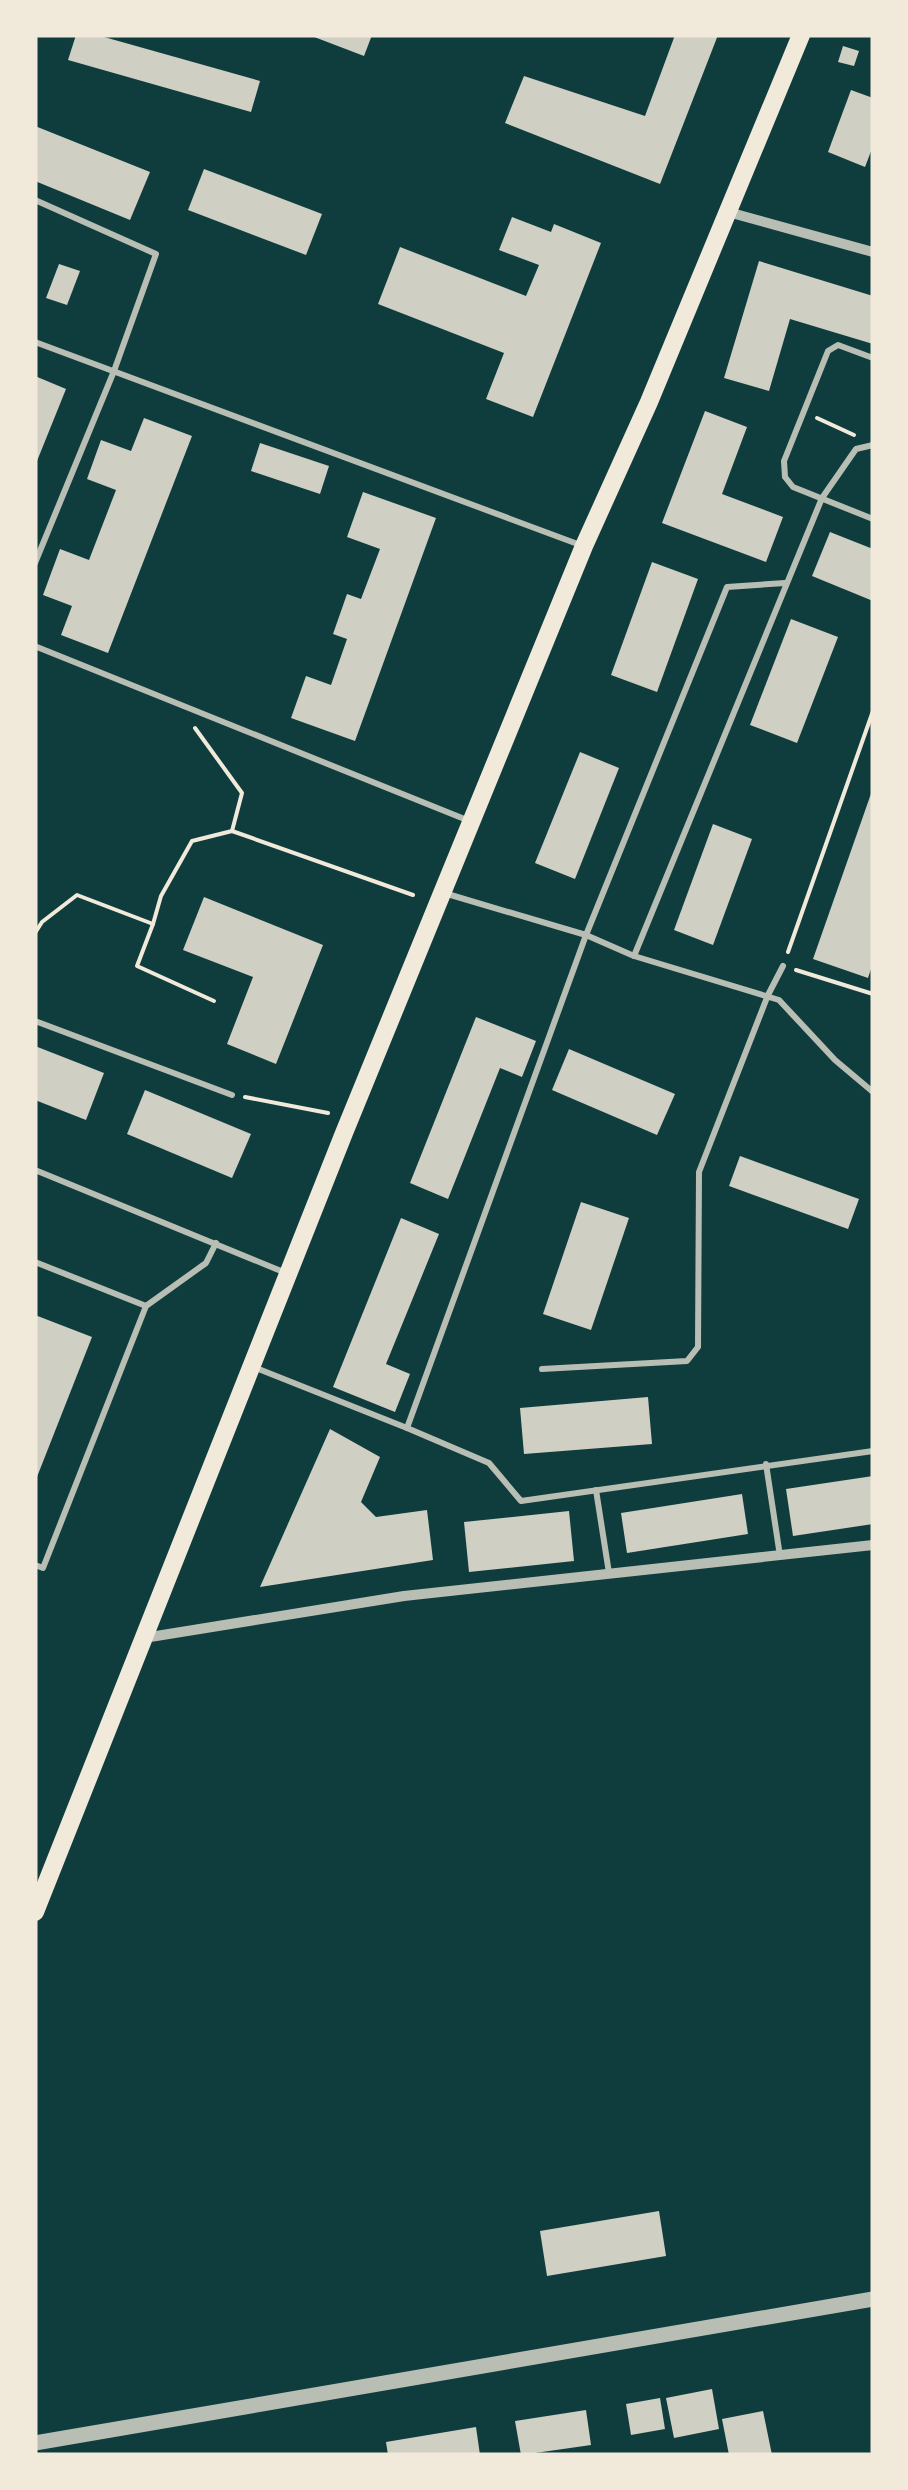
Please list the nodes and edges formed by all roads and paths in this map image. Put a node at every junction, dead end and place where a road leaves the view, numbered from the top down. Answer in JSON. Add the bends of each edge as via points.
{"nodes":[{"id":1,"x":801,"y":35,"type":"edge"},
{"id":2,"x":35,"y":200,"type":"edge"},
{"id":3,"x":728,"y":212,"type":"junction"},
{"id":4,"x":873,"y":252,"type":"edge"},
{"id":5,"x":35,"y":342,"type":"edge"},
{"id":6,"x":873,"y":358,"type":"edge"},
{"id":7,"x":114,"y":372,"type":"junction"},
{"id":8,"x":804,"y":411,"type":"junction"},
{"id":9,"x":856,"y":436,"type":"dead end"},
{"id":10,"x":873,"y":445,"type":"edge"},
{"id":11,"x":822,"y":498,"type":"junction"},
{"id":12,"x":873,"y":519,"type":"edge"},
{"id":13,"x":584,"y":546,"type":"junction"},
{"id":14,"x":35,"y":564,"type":"edge"},
{"id":15,"x":785,"y":583,"type":"junction"},
{"id":16,"x":36,"y":646,"type":"edge"},
{"id":17,"x":178,"y":704,"type":"junction"},
{"id":18,"x":873,"y":711,"type":"edge"},
{"id":19,"x":472,"y":822,"type":"junction"},
{"id":20,"x":232,"y":831,"type":"junction"},
{"id":21,"x":443,"y":892,"type":"junction"},
{"id":22,"x":414,"y":894,"type":"dead end"},
{"id":23,"x":153,"y":924,"type":"junction"},
{"id":24,"x":35,"y":933,"type":"edge"},
{"id":25,"x":586,"y":935,"type":"junction"},
{"id":26,"x":634,"y":956,"type":"junction"},
{"id":27,"x":783,"y":966,"type":"junction"},
{"id":28,"x":873,"y":994,"type":"edge"},
{"id":29,"x":768,"y":995,"type":"junction"},
{"id":30,"x":214,"y":1001,"type":"dead end"},
{"id":31,"x":35,"y":1021,"type":"edge"},
{"id":32,"x":873,"y":1092,"type":"edge"},
{"id":33,"x":232,"y":1094,"type":"joint"},
{"id":34,"x":356,"y":1106,"type":"junction"},
{"id":35,"x":35,"y":1170,"type":"edge"},
{"id":36,"x":216,"y":1243,"type":"junction"},
{"id":37,"x":35,"y":1262,"type":"edge"},
{"id":38,"x":288,"y":1274,"type":"junction"},
{"id":39,"x":146,"y":1306,"type":"junction"},
{"id":40,"x":250,"y":1366,"type":"junction"},
{"id":41,"x":542,"y":1369,"type":"dead end"},
{"id":42,"x":407,"y":1428,"type":"junction"},
{"id":43,"x":873,"y":1450,"type":"edge"},
{"id":44,"x":766,"y":1464,"type":"junction"},
{"id":45,"x":596,"y":1490,"type":"junction"},
{"id":46,"x":873,"y":1545,"type":"edge"},
{"id":47,"x":780,"y":1556,"type":"junction"},
{"id":48,"x":35,"y":1566,"type":"edge"},
{"id":49,"x":610,"y":1574,"type":"junction"},
{"id":50,"x":144,"y":1638,"type":"junction"},
{"id":51,"x":35,"y":1912,"type":"edge"},
{"id":52,"x":873,"y":2299,"type":"edge"},
{"id":53,"x":35,"y":2443,"type":"edge"}],
"edges":[{"from":1,"to":3,"type":"main road"},
{"from":2,"to":7,"type":"lane","via":[[156,254]]},
{"from":3,"to":4,"type":"street"},
{"from":3,"to":13,"type":"main road"},
{"from":5,"to":7,"type":"lane"},
{"from":6,"to":8,"type":"lane","via":[[838,345],[828,351]]},
{"from":7,"to":13,"type":"lane"},
{"from":7,"to":14,"type":"lane"},
{"from":8,"to":9,"type":"path"},
{"from":8,"to":11,"type":"lane","via":[[784,477]]},
{"from":10,"to":11,"type":"lane","via":[[856,449]]},
{"from":11,"to":12,"type":"lane"},
{"from":11,"to":15,"type":"lane"},
{"from":13,"to":19,"type":"main road"},
{"from":15,"to":25,"type":"lane","via":[[726,588]]},
{"from":15,"to":26,"type":"lane"},
{"from":16,"to":17,"type":"lane"},
{"from":17,"to":19,"type":"lane"},
{"from":17,"to":20,"type":"path","via":[[242,793]]},
{"from":18,"to":27,"type":"path"},
{"from":19,"to":21,"type":"main road"},
{"from":20,"to":22,"type":"path"},
{"from":20,"to":23,"type":"path","via":[[192,841]]},
{"from":21,"to":25,"type":"lane"},
{"from":21,"to":34,"type":"main road"},
{"from":23,"to":24,"type":"path","via":[[77,895]]},
{"from":23,"to":30,"type":"path","via":[[136,966]]},
{"from":25,"to":26,"type":"lane"},
{"from":25,"to":42,"type":"lane"},
{"from":26,"to":29,"type":"lane"},
{"from":27,"to":28,"type":"path"},
{"from":27,"to":29,"type":"lane"},
{"from":29,"to":32,"type":"lane"},
{"from":29,"to":41,"type":"lane","via":[[698,1172],[698,1348],[687,1361]]},
{"from":31,"to":33,"type":"lane"},
{"from":33,"to":34,"type":"path","via":[[325,1114]]},
{"from":34,"to":38,"type":"main road"},
{"from":35,"to":36,"type":"lane"},
{"from":36,"to":38,"type":"lane"},
{"from":36,"to":39,"type":"lane","via":[[206,1263]]},
{"from":37,"to":39,"type":"lane"},
{"from":38,"to":40,"type":"main road"},
{"from":39,"to":48,"type":"lane","via":[[42,1568]]},
{"from":40,"to":42,"type":"lane"},
{"from":40,"to":50,"type":"main road"},
{"from":42,"to":45,"type":"lane","via":[[490,1464],[521,1501]]},
{"from":43,"to":44,"type":"lane"},
{"from":44,"to":45,"type":"lane"},
{"from":44,"to":47,"type":"lane"},
{"from":45,"to":49,"type":"lane"},
{"from":46,"to":47,"type":"street"},
{"from":47,"to":49,"type":"street"},
{"from":49,"to":50,"type":"street","via":[[404,1596]]},
{"from":50,"to":51,"type":"main road"},
{"from":52,"to":53,"type":"street"}]}
